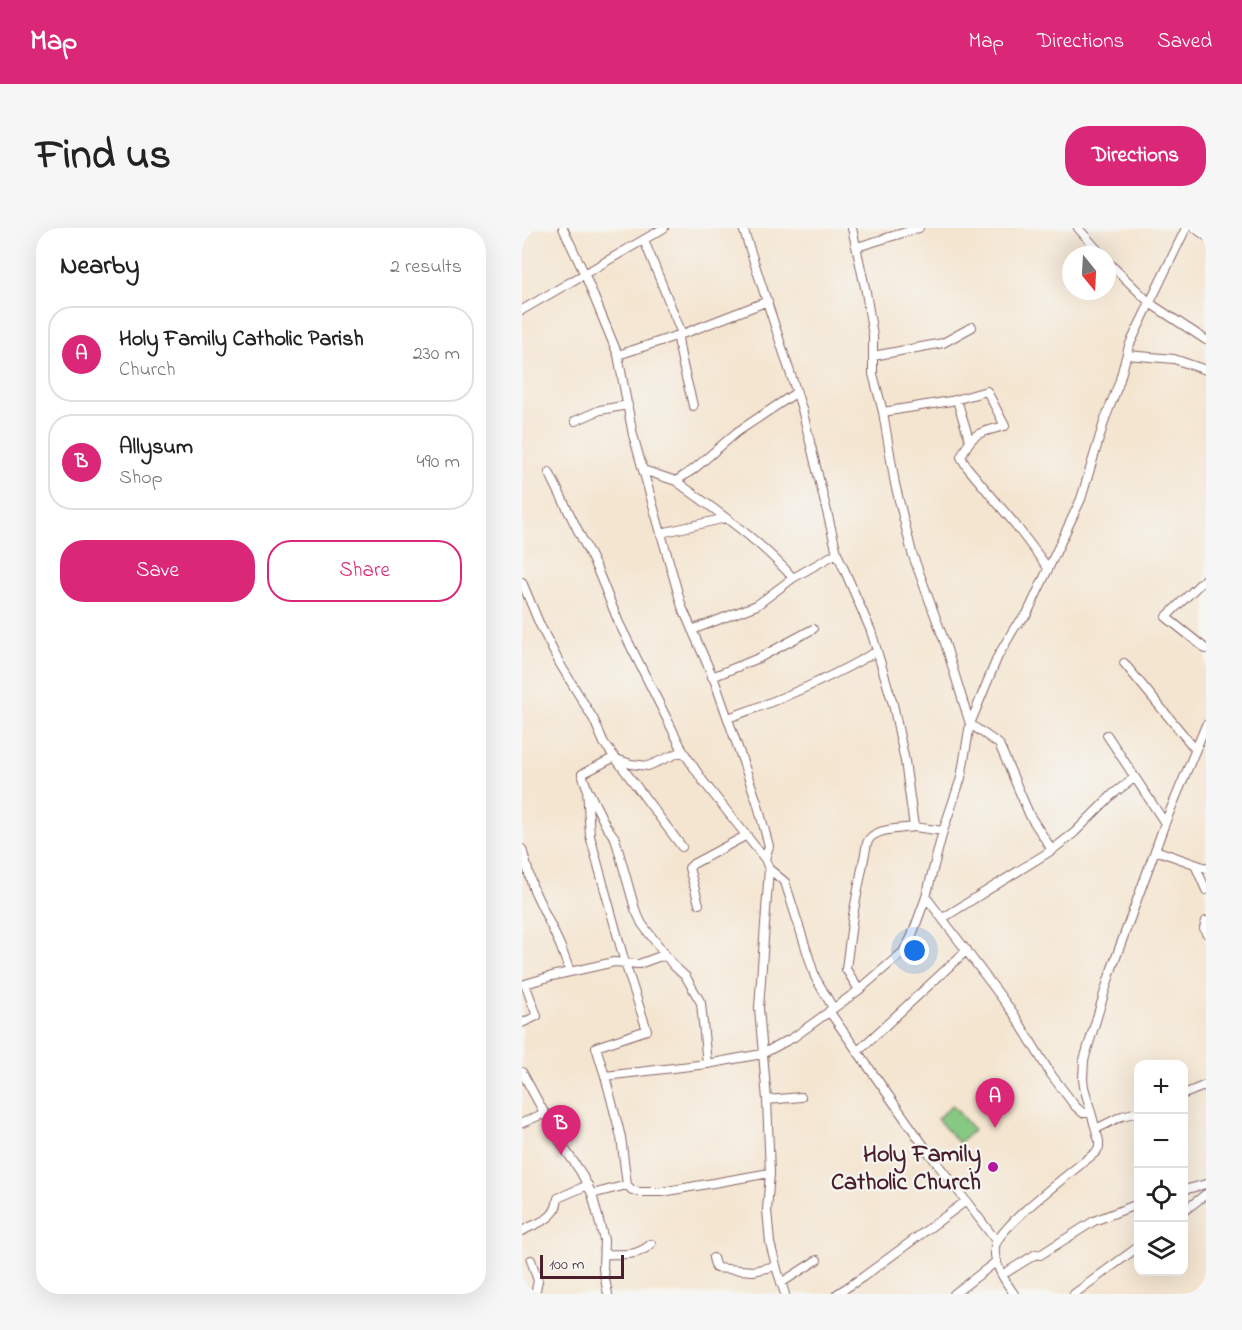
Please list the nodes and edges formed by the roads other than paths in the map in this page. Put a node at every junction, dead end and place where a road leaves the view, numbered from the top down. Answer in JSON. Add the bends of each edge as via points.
{"nodes":[{"id":1,"x":563,"y":228,"type":"edge"},
{"id":2,"x":852,"y":228,"type":"edge"},
{"id":3,"x":919,"y":228,"type":"edge"},
{"id":4,"x":1078,"y":228,"type":"edge"},
{"id":5,"x":1186,"y":228,"type":"edge"},
{"id":6,"x":1195,"y":228,"type":"edge"},
{"id":7,"x":661,"y":229,"type":"edge"},
{"id":8,"x":745,"y":229,"type":"edge"},
{"id":9,"x":1206,"y":236,"type":"edge"},
{"id":10,"x":644,"y":240,"type":"junction"},
{"id":11,"x":1094,"y":246,"type":"edge"},
{"id":12,"x":857,"y":248,"type":"junction"},
{"id":13,"x":1116,"y":270,"type":"edge"},
{"id":14,"x":585,"y":275,"type":"junction"},
{"id":15,"x":768,"y":301,"type":"junction"},
{"id":16,"x":1150,"y":304,"type":"junction"},
{"id":17,"x":522,"y":310,"type":"edge"},
{"id":18,"x":972,"y":327,"type":"dead end"},
{"id":19,"x":680,"y":335,"type":"junction"},
{"id":20,"x":1206,"y":340,"type":"edge"},
{"id":21,"x":618,"y":355,"type":"junction"},
{"id":22,"x":1126,"y":355,"type":"junction"},
{"id":23,"x":873,"y":356,"type":"junction"},
{"id":24,"x":1206,"y":370,"type":"edge"},
{"id":25,"x":797,"y":392,"type":"junction"},
{"id":26,"x":957,"y":400,"type":"junction"},
{"id":27,"x":628,"y":405,"type":"junction"},
{"id":28,"x":693,"y":406,"type":"dead end"},
{"id":29,"x":883,"y":412,"type":"junction"},
{"id":30,"x":575,"y":421,"type":"dead end"},
{"id":31,"x":969,"y":439,"type":"junction"},
{"id":32,"x":643,"y":470,"type":"junction"},
{"id":33,"x":549,"y":472,"type":"dead end"},
{"id":34,"x":676,"y":481,"type":"junction"},
{"id":35,"x":726,"y":518,"type":"junction"},
{"id":36,"x":661,"y":533,"type":"junction"},
{"id":37,"x":837,"y":553,"type":"junction"},
{"id":38,"x":1048,"y":568,"type":"junction"},
{"id":39,"x":794,"y":578,"type":"junction"},
{"id":40,"x":1206,"y":578,"type":"edge"},
{"id":41,"x":522,"y":582,"type":"edge"},
{"id":42,"x":525,"y":596,"type":"edge"},
{"id":43,"x":813,"y":628,"type":"dead end"},
{"id":44,"x":692,"y":630,"type":"junction"},
{"id":45,"x":1206,"y":649,"type":"edge"},
{"id":46,"x":877,"y":651,"type":"junction"},
{"id":47,"x":1124,"y":663,"type":"dead end"},
{"id":48,"x":712,"y":677,"type":"junction"},
{"id":49,"x":728,"y":718,"type":"junction"},
{"id":50,"x":970,"y":724,"type":"junction"},
{"id":51,"x":1206,"y":725,"type":"edge"},
{"id":52,"x":1107,"y":735,"type":"dead end"},
{"id":53,"x":1195,"y":750,"type":"junction"},
{"id":54,"x":683,"y":751,"type":"junction"},
{"id":55,"x":613,"y":758,"type":"junction"},
{"id":56,"x":1134,"y":778,"type":"junction"},
{"id":57,"x":587,"y":788,"type":"junction"},
{"id":58,"x":1165,"y":823,"type":"junction"},
{"id":59,"x":914,"y":827,"type":"junction"},
{"id":60,"x":943,"y":831,"type":"junction"},
{"id":61,"x":747,"y":835,"type":"junction"},
{"id":62,"x":682,"y":847,"type":"dead end"},
{"id":63,"x":522,"y":849,"type":"edge"},
{"id":64,"x":1052,"y":850,"type":"junction"},
{"id":65,"x":1155,"y":850,"type":"junction"},
{"id":66,"x":765,"y":859,"type":"junction"},
{"id":67,"x":1195,"y":865,"type":"junction"},
{"id":68,"x":1206,"y":868,"type":"edge"},
{"id":69,"x":769,"y":869,"type":"junction"},
{"id":70,"x":1206,"y":890,"type":"edge"},
{"id":71,"x":926,"y":897,"type":"junction"},
{"id":72,"x":699,"y":904,"type":"dead end"},
{"id":73,"x":943,"y":918,"type":"junction"},
{"id":74,"x":1206,"y":921,"type":"edge"},
{"id":75,"x":1206,"y":933,"type":"edge"},
{"id":76,"x":967,"y":950,"type":"junction"},
{"id":77,"x":666,"y":956,"type":"junction"},
{"id":78,"x":625,"y":963,"type":"junction"},
{"id":79,"x":570,"y":972,"type":"junction"},
{"id":80,"x":859,"y":990,"type":"junction"},
{"id":81,"x":831,"y":1010,"type":"junction"},
{"id":82,"x":522,"y":1023,"type":"edge"},
{"id":83,"x":857,"y":1052,"type":"junction"},
{"id":84,"x":762,"y":1054,"type":"junction"},
{"id":85,"x":707,"y":1064,"type":"junction"},
{"id":86,"x":522,"y":1072,"type":"edge"},
{"id":87,"x":605,"y":1076,"type":"junction"},
{"id":88,"x":1206,"y":1085,"type":"edge"},
{"id":89,"x":1188,"y":1092,"type":"edge"},
{"id":90,"x":801,"y":1097,"type":"dead end"},
{"id":91,"x":767,"y":1101,"type":"junction"},
{"id":92,"x":545,"y":1113,"type":"junction"},
{"id":93,"x":1090,"y":1113,"type":"junction"},
{"id":94,"x":1134,"y":1113,"type":"edge"},
{"id":95,"x":522,"y":1123,"type":"edge"},
{"id":96,"x":1096,"y":1129,"type":"junction"},
{"id":97,"x":770,"y":1173,"type":"junction"},
{"id":98,"x":1206,"y":1184,"type":"edge"},
{"id":99,"x":588,"y":1185,"type":"junction"},
{"id":100,"x":627,"y":1185,"type":"junction"},
{"id":101,"x":1188,"y":1189,"type":"edge"},
{"id":102,"x":592,"y":1194,"type":"junction"},
{"id":103,"x":1206,"y":1194,"type":"edge"},
{"id":104,"x":966,"y":1201,"type":"junction"},
{"id":105,"x":1134,"y":1206,"type":"edge"},
{"id":106,"x":1188,"y":1208,"type":"edge"},
{"id":107,"x":522,"y":1231,"type":"edge"},
{"id":108,"x":997,"y":1242,"type":"junction"},
{"id":109,"x":651,"y":1244,"type":"dead end"},
{"id":110,"x":1134,"y":1250,"type":"edge"},
{"id":111,"x":605,"y":1254,"type":"junction"},
{"id":112,"x":713,"y":1258,"type":"dead end"},
{"id":113,"x":531,"y":1260,"type":"dead end"},
{"id":114,"x":817,"y":1260,"type":"dead end"},
{"id":115,"x":997,"y":1261,"type":"junction"},
{"id":116,"x":776,"y":1266,"type":"junction"},
{"id":117,"x":1002,"y":1275,"type":"junction"},
{"id":118,"x":781,"y":1283,"type":"junction"},
{"id":119,"x":535,"y":1294,"type":"edge"},
{"id":120,"x":609,"y":1294,"type":"edge"},
{"id":121,"x":785,"y":1294,"type":"edge"},
{"id":122,"x":837,"y":1294,"type":"edge"},
{"id":123,"x":954,"y":1294,"type":"edge"},
{"id":124,"x":1014,"y":1294,"type":"edge"},
{"id":125,"x":1074,"y":1294,"type":"edge"}],
"edges":[{"from":1,"to":14,"type":"street"},
{"from":2,"to":12,"type":"street"},
{"from":3,"to":12,"type":"street"},
{"from":4,"to":11,"type":"street"},
{"from":5,"to":16,"type":"street"},
{"from":6,"to":9,"type":"street"},
{"from":7,"to":10,"type":"street"},
{"from":8,"to":15,"type":"street"},
{"from":10,"to":14,"type":"street"},
{"from":10,"to":19,"type":"street"},
{"from":12,"to":23,"type":"street"},
{"from":13,"to":16,"type":"street"},
{"from":14,"to":17,"type":"street"},
{"from":14,"to":21,"type":"street"},
{"from":15,"to":19,"type":"street"},
{"from":15,"to":25,"type":"street"},
{"from":16,"to":20,"type":"street"},
{"from":16,"to":22,"type":"street"},
{"from":18,"to":23,"type":"street","via":[[943,343]]},
{"from":19,"to":21,"type":"street"},
{"from":19,"to":28,"type":"street","via":[[680,354]]},
{"from":21,"to":27,"type":"street"},
{"from":22,"to":24,"type":"street","via":[[1174,359]]},
{"from":22,"to":38,"type":"street","via":[[1081,499]]},
{"from":23,"to":29,"type":"street","via":[[873,374]]},
{"from":25,"to":34,"type":"street","via":[[737,432]]},
{"from":25,"to":37,"type":"street"},
{"from":26,"to":29,"type":"street"},
{"from":26,"to":31,"type":"street"},
{"from":26,"to":31,"type":"street","via":[[987,391],[1005,426]]},
{"from":27,"to":30,"type":"street","via":[[600,410]]},
{"from":27,"to":32,"type":"street"},
{"from":29,"to":50,"type":"street","via":[[912,553]]},
{"from":31,"to":38,"type":"street","via":[[961,457],[967,467]]},
{"from":32,"to":34,"type":"street"},
{"from":32,"to":36,"type":"street"},
{"from":33,"to":54,"type":"street"},
{"from":34,"to":35,"type":"street"},
{"from":35,"to":36,"type":"street"},
{"from":35,"to":39,"type":"street"},
{"from":36,"to":44,"type":"street"},
{"from":37,"to":39,"type":"street"},
{"from":37,"to":46,"type":"street"},
{"from":38,"to":50,"type":"street","via":[[1028,614],[1015,627],[998,656]]},
{"from":39,"to":44,"type":"street","via":[[757,605]]},
{"from":40,"to":45,"type":"street","via":[[1166,616]]},
{"from":41,"to":42,"type":"street"},
{"from":42,"to":55,"type":"street"},
{"from":43,"to":48,"type":"street","via":[[759,658]]},
{"from":44,"to":48,"type":"street"},
{"from":46,"to":49,"type":"street","via":[[834,676]]},
{"from":46,"to":59,"type":"street","via":[[903,746]]},
{"from":47,"to":53,"type":"street"},
{"from":48,"to":49,"type":"street"},
{"from":49,"to":66,"type":"street","via":[[770,846]]},
{"from":50,"to":60,"type":"street","via":[[961,778]]},
{"from":50,"to":64,"type":"street","via":[[999,744],[1030,816]]},
{"from":51,"to":53,"type":"street"},
{"from":52,"to":56,"type":"street"},
{"from":53,"to":58,"type":"street"},
{"from":54,"to":55,"type":"street","via":[[648,766]]},
{"from":54,"to":61,"type":"street"},
{"from":55,"to":57,"type":"street","via":[[582,774]]},
{"from":55,"to":62,"type":"street"},
{"from":56,"to":58,"type":"street"},
{"from":56,"to":64,"type":"street"},
{"from":57,"to":77,"type":"street","via":[[615,838],[638,916]]},
{"from":57,"to":78,"type":"street","via":[[590,836]]},
{"from":58,"to":65,"type":"street"},
{"from":59,"to":60,"type":"street"},
{"from":59,"to":80,"type":"street","via":[[869,837],[846,969]]},
{"from":60,"to":71,"type":"street"},
{"from":61,"to":66,"type":"street"},
{"from":61,"to":72,"type":"street","via":[[689,868]]},
{"from":63,"to":79,"type":"street","via":[[533,888]]},
{"from":64,"to":73,"type":"street"},
{"from":65,"to":67,"type":"street"},
{"from":65,"to":93,"type":"street","via":[[1084,1060],[1083,1079]]},
{"from":66,"to":69,"type":"street"},
{"from":67,"to":68,"type":"street"},
{"from":67,"to":70,"type":"street"},
{"from":69,"to":81,"type":"street","via":[[785,882],[815,977]]},
{"from":69,"to":84,"type":"street","via":[[759,1008]]},
{"from":71,"to":73,"type":"street"},
{"from":71,"to":80,"type":"street","via":[[908,945]]},
{"from":73,"to":76,"type":"street"},
{"from":74,"to":75,"type":"street"},
{"from":76,"to":83,"type":"street"},
{"from":76,"to":93,"type":"street","via":[[1075,1106]]},
{"from":77,"to":78,"type":"street","via":[[639,964]]},
{"from":77,"to":85,"type":"street","via":[[686,977],[701,1003]]},
{"from":78,"to":79,"type":"street"},
{"from":78,"to":87,"type":"street","via":[[646,1030],[596,1047]]},
{"from":79,"to":82,"type":"street","via":[[525,984],[537,1016]]},
{"from":80,"to":81,"type":"street"},
{"from":81,"to":83,"type":"street"},
{"from":81,"to":84,"type":"street"},
{"from":83,"to":104,"type":"street"},
{"from":84,"to":85,"type":"street"},
{"from":84,"to":91,"type":"street"},
{"from":85,"to":87,"type":"street"},
{"from":86,"to":92,"type":"street"},
{"from":87,"to":100,"type":"street","via":[[621,1137]]},
{"from":88,"to":89,"type":"street"},
{"from":90,"to":91,"type":"street"},
{"from":91,"to":97,"type":"street"},
{"from":92,"to":95,"type":"street"},
{"from":92,"to":99,"type":"street"},
{"from":93,"to":96,"type":"street"},
{"from":94,"to":96,"type":"street"},
{"from":96,"to":108,"type":"street","via":[[1100,1143],[1096,1152],[1006,1228]]},
{"from":97,"to":100,"type":"street","via":[[662,1192],[639,1192]]},
{"from":97,"to":116,"type":"street","via":[[767,1210]]},
{"from":98,"to":101,"type":"street"},
{"from":99,"to":102,"type":"street"},
{"from":99,"to":107,"type":"street","via":[[558,1198],[557,1208],[549,1219]]},
{"from":100,"to":102,"type":"street"},
{"from":102,"to":111,"type":"street"},
{"from":103,"to":106,"type":"street"},
{"from":104,"to":108,"type":"street"},
{"from":104,"to":122,"type":"street"},
{"from":105,"to":117,"type":"street","via":[[1094,1221]]},
{"from":108,"to":115,"type":"street"},
{"from":109,"to":111,"type":"street","via":[[630,1254]]},
{"from":110,"to":125,"type":"street"},
{"from":111,"to":120,"type":"street","via":[[603,1269]]},
{"from":112,"to":116,"type":"street","via":[[716,1268],[753,1271]]},
{"from":113,"to":119,"type":"street","via":[[538,1281]]},
{"from":114,"to":118,"type":"street"},
{"from":115,"to":117,"type":"street"},
{"from":115,"to":123,"type":"street"},
{"from":116,"to":118,"type":"street"},
{"from":117,"to":124,"type":"street"},
{"from":118,"to":121,"type":"street"}]}
